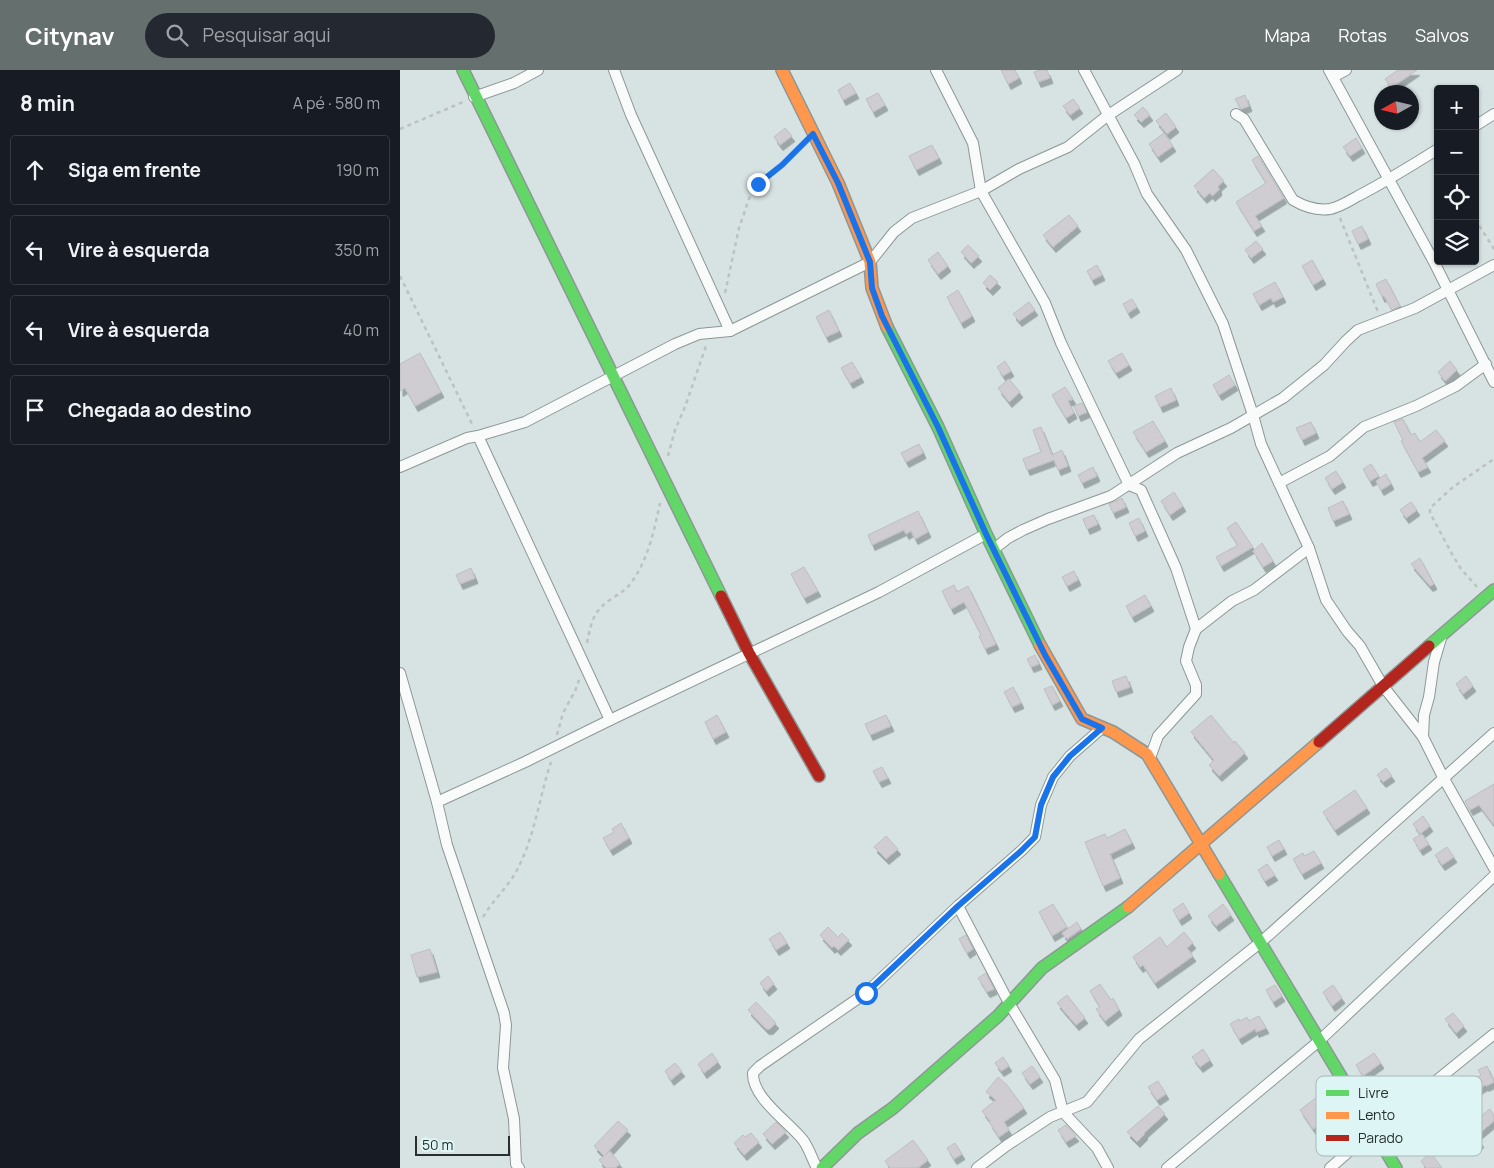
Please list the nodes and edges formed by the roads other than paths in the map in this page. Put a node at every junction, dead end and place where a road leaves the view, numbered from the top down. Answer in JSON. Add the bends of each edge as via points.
{"nodes":[{"id":1,"x":463,"y":70,"type":"edge"},
{"id":2,"x":538,"y":70,"type":"edge"},
{"id":3,"x":614,"y":70,"type":"edge"},
{"id":4,"x":782,"y":70,"type":"edge"},
{"id":5,"x":936,"y":70,"type":"edge"},
{"id":6,"x":1084,"y":70,"type":"edge"},
{"id":7,"x":1176,"y":70,"type":"edge"},
{"id":8,"x":1346,"y":70,"type":"edge"},
{"id":9,"x":1331,"y":74,"type":"edge"},
{"id":10,"x":474,"y":96,"type":"junction"},
{"id":11,"x":1236,"y":114,"type":"dead end"},
{"id":12,"x":1494,"y":114,"type":"edge"},
{"id":13,"x":1107,"y":116,"type":"junction"},
{"id":14,"x":1479,"y":123,"type":"edge"},
{"id":15,"x":1434,"y":151,"type":"edge"},
{"id":16,"x":1388,"y":180,"type":"junction"},
{"id":17,"x":981,"y":191,"type":"junction"},
{"id":18,"x":870,"y":262,"type":"junction"},
{"id":19,"x":1494,"y":265,"type":"edge"},
{"id":20,"x":1448,"y":291,"type":"junction"},
{"id":21,"x":730,"y":331,"type":"junction"},
{"id":22,"x":1486,"y":364,"type":"junction"},
{"id":23,"x":612,"y":376,"type":"junction"},
{"id":24,"x":1494,"y":382,"type":"edge"},
{"id":25,"x":1253,"y":415,"type":"junction"},
{"id":26,"x":478,"y":436,"type":"junction"},
{"id":27,"x":400,"y":467,"type":"edge"},
{"id":28,"x":1279,"y":483,"type":"junction"},
{"id":29,"x":1128,"y":485,"type":"junction"},
{"id":30,"x":986,"y":534,"type":"junction"},
{"id":31,"x":1309,"y":548,"type":"junction"},
{"id":32,"x":994,"y":549,"type":"junction"},
{"id":33,"x":1490,"y":594,"type":"edge"},
{"id":34,"x":1196,"y":630,"type":"junction"},
{"id":35,"x":1442,"y":635,"type":"junction"},
{"id":36,"x":750,"y":653,"type":"junction"},
{"id":37,"x":400,"y":673,"type":"edge"},
{"id":38,"x":1383,"y":686,"type":"junction"},
{"id":39,"x":610,"y":720,"type":"junction"},
{"id":40,"x":1102,"y":728,"type":"junction"},
{"id":41,"x":1494,"y":733,"type":"edge"},
{"id":42,"x":1423,"y":737,"type":"junction"},
{"id":43,"x":1150,"y":758,"type":"junction"},
{"id":44,"x":820,"y":776,"type":"dead end"},
{"id":45,"x":1443,"y":777,"type":"junction"},
{"id":46,"x":437,"y":802,"type":"junction"},
{"id":47,"x":1202,"y":844,"type":"junction"},
{"id":48,"x":1494,"y":868,"type":"edge"},
{"id":49,"x":1494,"y":876,"type":"edge"},
{"id":50,"x":958,"y":906,"type":"junction"},
{"id":51,"x":1261,"y":942,"type":"junction"},
{"id":52,"x":1009,"y":1004,"type":"junction"},
{"id":53,"x":1494,"y":1034,"type":"edge"},
{"id":54,"x":1319,"y":1041,"type":"junction"},
{"id":55,"x":1340,"y":1076,"type":"edge"},
{"id":56,"x":1442,"y":1076,"type":"edge"},
{"id":57,"x":1063,"y":1112,"type":"junction"},
{"id":58,"x":1344,"y":1156,"type":"edge"},
{"id":59,"x":1389,"y":1156,"type":"edge"},
{"id":60,"x":516,"y":1167,"type":"edge"},
{"id":61,"x":817,"y":1168,"type":"edge"},
{"id":62,"x":822,"y":1168,"type":"edge"},
{"id":63,"x":978,"y":1168,"type":"edge"},
{"id":64,"x":1108,"y":1168,"type":"edge"},
{"id":65,"x":1167,"y":1168,"type":"edge"},
{"id":66,"x":1330,"y":1168,"type":"edge"},
{"id":67,"x":1396,"y":1168,"type":"edge"}],
"edges":[{"from":1,"to":10,"type":"street"},
{"from":2,"to":10,"type":"street","via":[[514,83]]},
{"from":3,"to":21,"type":"street"},
{"from":4,"to":18,"type":"street","via":[[838,183]]},
{"from":5,"to":17,"type":"street","via":[[972,143]]},
{"from":6,"to":13,"type":"street"},
{"from":7,"to":13,"type":"street"},
{"from":8,"to":9,"type":"street"},
{"from":9,"to":16,"type":"street"},
{"from":10,"to":23,"type":"street"},
{"from":11,"to":16,"type":"street","via":[[1244,119],[1293,200],[1302,205],[1317,209],[1336,207]]},
{"from":12,"to":14,"type":"street"},
{"from":13,"to":17,"type":"street","via":[[1068,147]]},
{"from":13,"to":25,"type":"street","via":[[1134,163],[1147,194],[1186,250],[1223,324]]},
{"from":15,"to":16,"type":"street"},
{"from":16,"to":20,"type":"street"},
{"from":17,"to":18,"type":"street","via":[[912,218],[894,232]]},
{"from":17,"to":29,"type":"street","via":[[1045,303]]},
{"from":18,"to":21,"type":"street"},
{"from":18,"to":30,"type":"street","via":[[872,288],[882,316],[938,427]]},
{"from":19,"to":20,"type":"street"},
{"from":20,"to":22,"type":"street"},
{"from":20,"to":25,"type":"street","via":[[1398,316],[1358,330],[1324,365],[1283,398]]},
{"from":21,"to":23,"type":"street","via":[[699,334]]},
{"from":22,"to":24,"type":"street"},
{"from":22,"to":28,"type":"street","via":[[1448,390],[1364,427],[1330,456]]},
{"from":23,"to":26,"type":"street","via":[[525,422]]},
{"from":23,"to":36,"type":"street"},
{"from":25,"to":28,"type":"street","via":[[1261,444]]},
{"from":25,"to":29,"type":"street","via":[[1178,453]]},
{"from":26,"to":27,"type":"street"},
{"from":26,"to":39,"type":"street"},
{"from":28,"to":31,"type":"street"},
{"from":29,"to":32,"type":"street","via":[[1111,496],[1023,530]]},
{"from":29,"to":34,"type":"street","via":[[1140,490],[1176,568]]},
{"from":30,"to":32,"type":"street"},
{"from":30,"to":36,"type":"street","via":[[879,592]]},
{"from":31,"to":34,"type":"street"},
{"from":31,"to":38,"type":"street","via":[[1326,600],[1360,646]]},
{"from":32,"to":40,"type":"street","via":[[1045,655],[1082,719]]},
{"from":33,"to":35,"type":"street"},
{"from":34,"to":43,"type":"street","via":[[1186,661],[1196,685],[1196,694],[1158,736]]},
{"from":35,"to":38,"type":"street"},
{"from":35,"to":42,"type":"street","via":[[1424,715]]},
{"from":36,"to":39,"type":"street"},
{"from":36,"to":44,"type":"street"},
{"from":37,"to":46,"type":"street"},
{"from":38,"to":42,"type":"street"},
{"from":38,"to":47,"type":"street"},
{"from":39,"to":46,"type":"street"},
{"from":40,"to":43,"type":"street","via":[[1126,740]]},
{"from":40,"to":50,"type":"street","via":[[1070,756],[1053,777],[1041,805],[1035,837]]},
{"from":41,"to":45,"type":"street"},
{"from":42,"to":45,"type":"street"},
{"from":43,"to":47,"type":"street"},
{"from":45,"to":48,"type":"street"},
{"from":45,"to":51,"type":"street"},
{"from":46,"to":60,"type":"street","via":[[447,845],[504,1013],[503,1068],[514,1119]]},
{"from":47,"to":51,"type":"street"},
{"from":47,"to":52,"type":"street","via":[[1128,907],[1042,968]]},
{"from":49,"to":54,"type":"street"},
{"from":50,"to":52,"type":"street"},
{"from":50,"to":61,"type":"street","via":[[866,993],[754,1073],[753,1080],[772,1109],[804,1140]]},
{"from":51,"to":54,"type":"street"},
{"from":51,"to":57,"type":"street","via":[[1139,1039],[1087,1102]]},
{"from":52,"to":57,"type":"street","via":[[1055,1080]]},
{"from":52,"to":62,"type":"street","via":[[893,1108],[858,1133]]},
{"from":53,"to":56,"type":"street"},
{"from":54,"to":55,"type":"street"},
{"from":54,"to":65,"type":"street"},
{"from":57,"to":63,"type":"street","via":[[1050,1117]]},
{"from":57,"to":64,"type":"street","via":[[1097,1148]]},
{"from":58,"to":66,"type":"street"},
{"from":59,"to":67,"type":"street"}]}
